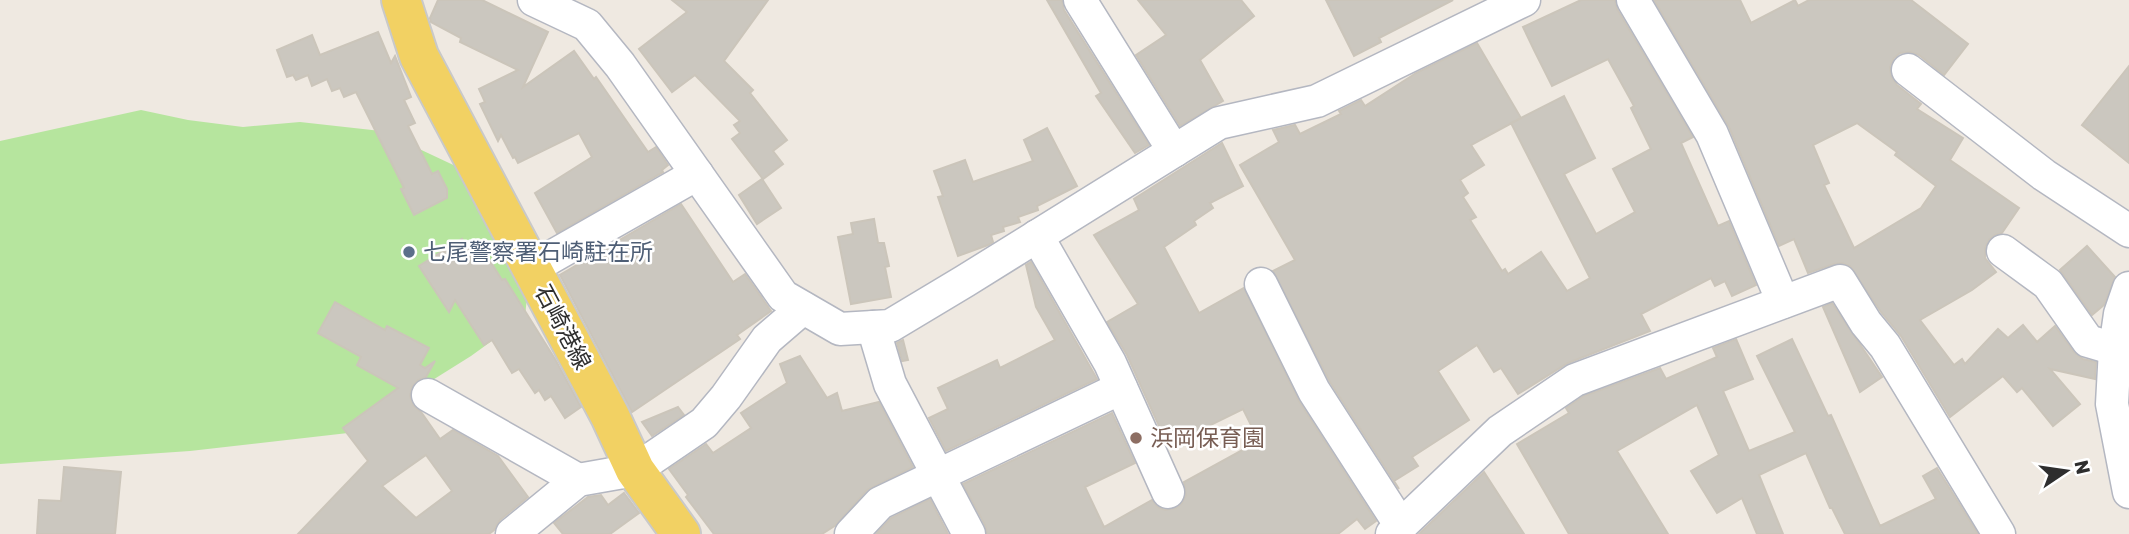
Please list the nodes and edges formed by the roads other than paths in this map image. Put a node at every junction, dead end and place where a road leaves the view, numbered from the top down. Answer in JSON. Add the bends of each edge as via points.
{"nodes":[{"id":1,"x":401,"y":0,"type":"edge"},
{"id":2,"x":534,"y":0,"type":"edge"},
{"id":3,"x":1080,"y":0,"type":"edge"},
{"id":4,"x":1524,"y":0,"type":"edge"},
{"id":5,"x":1633,"y":0,"type":"edge"},
{"id":6,"x":1908,"y":70,"type":"dead end"},
{"id":7,"x":1174,"y":151,"type":"junction"},
{"id":8,"x":697,"y":174,"type":"junction"},
{"id":9,"x":2129,"y":231,"type":"edge"},
{"id":10,"x":1037,"y":236,"type":"junction"},
{"id":11,"x":2003,"y":251,"type":"dead end"},
{"id":12,"x":532,"y":268,"type":"junction"},
{"id":13,"x":1261,"y":284,"type":"dead end"},
{"id":14,"x":2129,"y":288,"type":"edge"},
{"id":15,"x":1783,"y":302,"type":"junction"},
{"id":16,"x":803,"y":308,"type":"junction"},
{"id":17,"x":873,"y":327,"type":"junction"},
{"id":18,"x":2115,"y":349,"type":"junction"},
{"id":19,"x":1121,"y":388,"type":"junction"},
{"id":20,"x":428,"y":395,"type":"dead end"},
{"id":21,"x":635,"y":470,"type":"junction"},
{"id":22,"x":939,"y":475,"type":"junction"},
{"id":23,"x":578,"y":480,"type":"junction"},
{"id":24,"x":1168,"y":492,"type":"dead end"},
{"id":25,"x":2129,"y":492,"type":"edge"},
{"id":26,"x":1397,"y":530,"type":"edge"},
{"id":27,"x":512,"y":534,"type":"edge"},
{"id":28,"x":681,"y":534,"type":"edge"},
{"id":29,"x":851,"y":534,"type":"edge"},
{"id":30,"x":969,"y":534,"type":"edge"},
{"id":31,"x":1999,"y":534,"type":"edge"}],
"edges":[{"from":1,"to":12,"type":"main road","name":"石崎港線","via":[[419,56]]},
{"from":2,"to":8,"type":"street","via":[[587,25]]},
{"from":3,"to":7,"type":"street"},
{"from":4,"to":7,"type":"street","via":[[1317,100],[1219,123]]},
{"from":5,"to":15,"type":"street","via":[[1712,134]]},
{"from":6,"to":9,"type":"street","via":[[2044,175]]},
{"from":7,"to":10,"type":"street"},
{"from":8,"to":12,"type":"street"},
{"from":8,"to":16,"type":"street","via":[[783,296]]},
{"from":10,"to":17,"type":"street","via":[[890,326]]},
{"from":10,"to":19,"type":"street"},
{"from":11,"to":18,"type":"street","via":[[2048,284],[2088,341]]},
{"from":12,"to":21,"type":"main road","name":"石崎港線"},
{"from":13,"to":26,"type":"street","via":[[1314,391]]},
{"from":14,"to":18,"type":"street"},
{"from":15,"to":26,"type":"street","via":[[1575,380],[1500,431]]},
{"from":15,"to":31,"type":"street","via":[[1840,281],[1885,346]]},
{"from":16,"to":17,"type":"street","via":[[840,329]]},
{"from":16,"to":21,"type":"street","via":[[767,338],[704,423]]},
{"from":17,"to":22,"type":"street","via":[[890,384]]},
{"from":18,"to":25,"type":"street","via":[[2112,404]]},
{"from":19,"to":22,"type":"street"},
{"from":19,"to":24,"type":"street"},
{"from":20,"to":23,"type":"street"},
{"from":21,"to":23,"type":"street"},
{"from":21,"to":28,"type":"main road","name":"石崎港線"},
{"from":22,"to":29,"type":"street","via":[[880,503]]},
{"from":22,"to":30,"type":"street"},
{"from":23,"to":27,"type":"street"}]}
